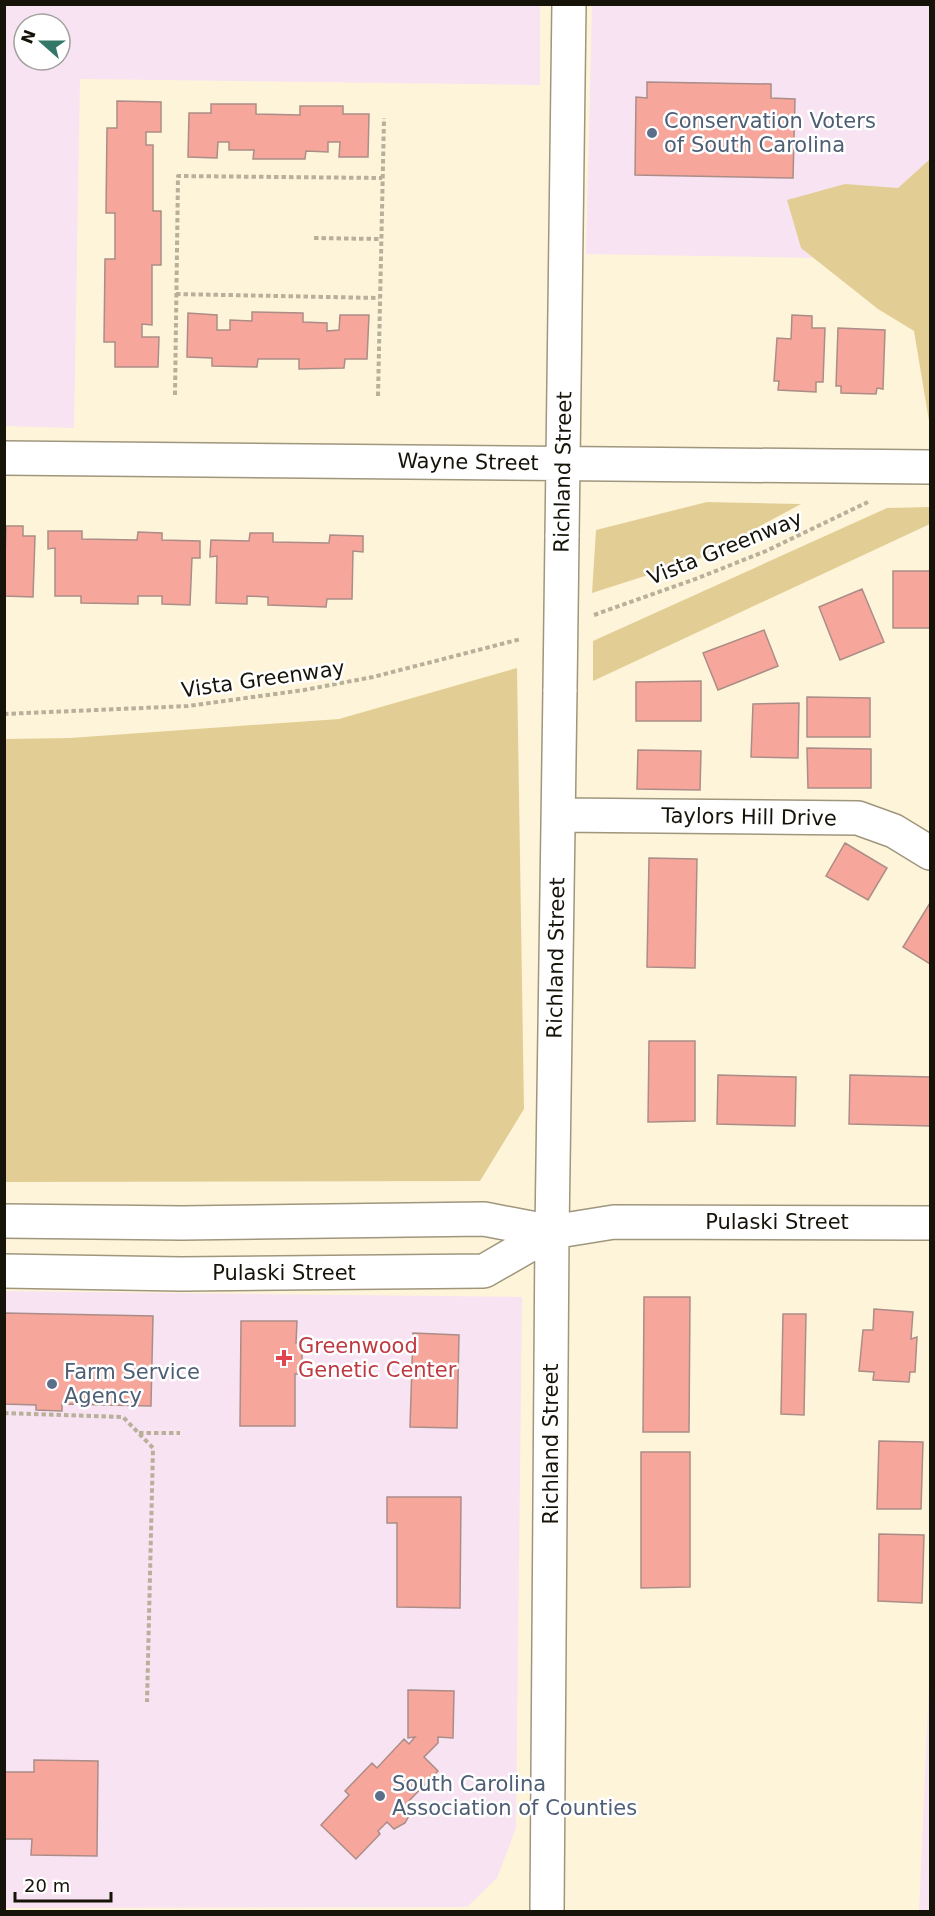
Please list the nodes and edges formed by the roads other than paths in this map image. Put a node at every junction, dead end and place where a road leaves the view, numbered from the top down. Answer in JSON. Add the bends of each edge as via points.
{"nodes":[{"id":1,"x":569,"y":4,"type":"edge"},
{"id":2,"x":4,"y":458,"type":"edge"},
{"id":3,"x":563,"y":463,"type":"junction"},
{"id":4,"x":930,"y":467,"type":"edge"},
{"id":5,"x":559,"y":815,"type":"junction"},
{"id":6,"x":930,"y":853,"type":"edge"},
{"id":7,"x":4,"y":1221,"type":"edge"},
{"id":8,"x":930,"y":1222,"type":"edge"},
{"id":9,"x":552,"y":1232,"type":"junction"},
{"id":10,"x":4,"y":1271,"type":"edge"},
{"id":11,"x":547,"y":1911,"type":"edge"}],
"edges":[{"from":1,"to":3,"type":"street","name":"Richland Street"},
{"from":2,"to":3,"type":"street","name":"Wayne Street"},
{"from":3,"to":4,"type":"street","name":"Wayne Street"},
{"from":3,"to":5,"type":"street","name":"Richland Street","bridge":true},
{"from":5,"to":6,"type":"street","name":"Taylors Hill Drive","via":[[858,818],[894,831]]},
{"from":5,"to":9,"type":"street","name":"Richland Street"},
{"from":7,"to":9,"type":"street","name":"Pulaski Street","via":[[484,1219]]},
{"from":8,"to":9,"type":"street","name":"Pulaski Street","via":[[614,1222]]},
{"from":9,"to":10,"type":"street","name":"Pulaski Street","via":[[484,1271]]},
{"from":9,"to":11,"type":"street","name":"Richland Street"}]}
